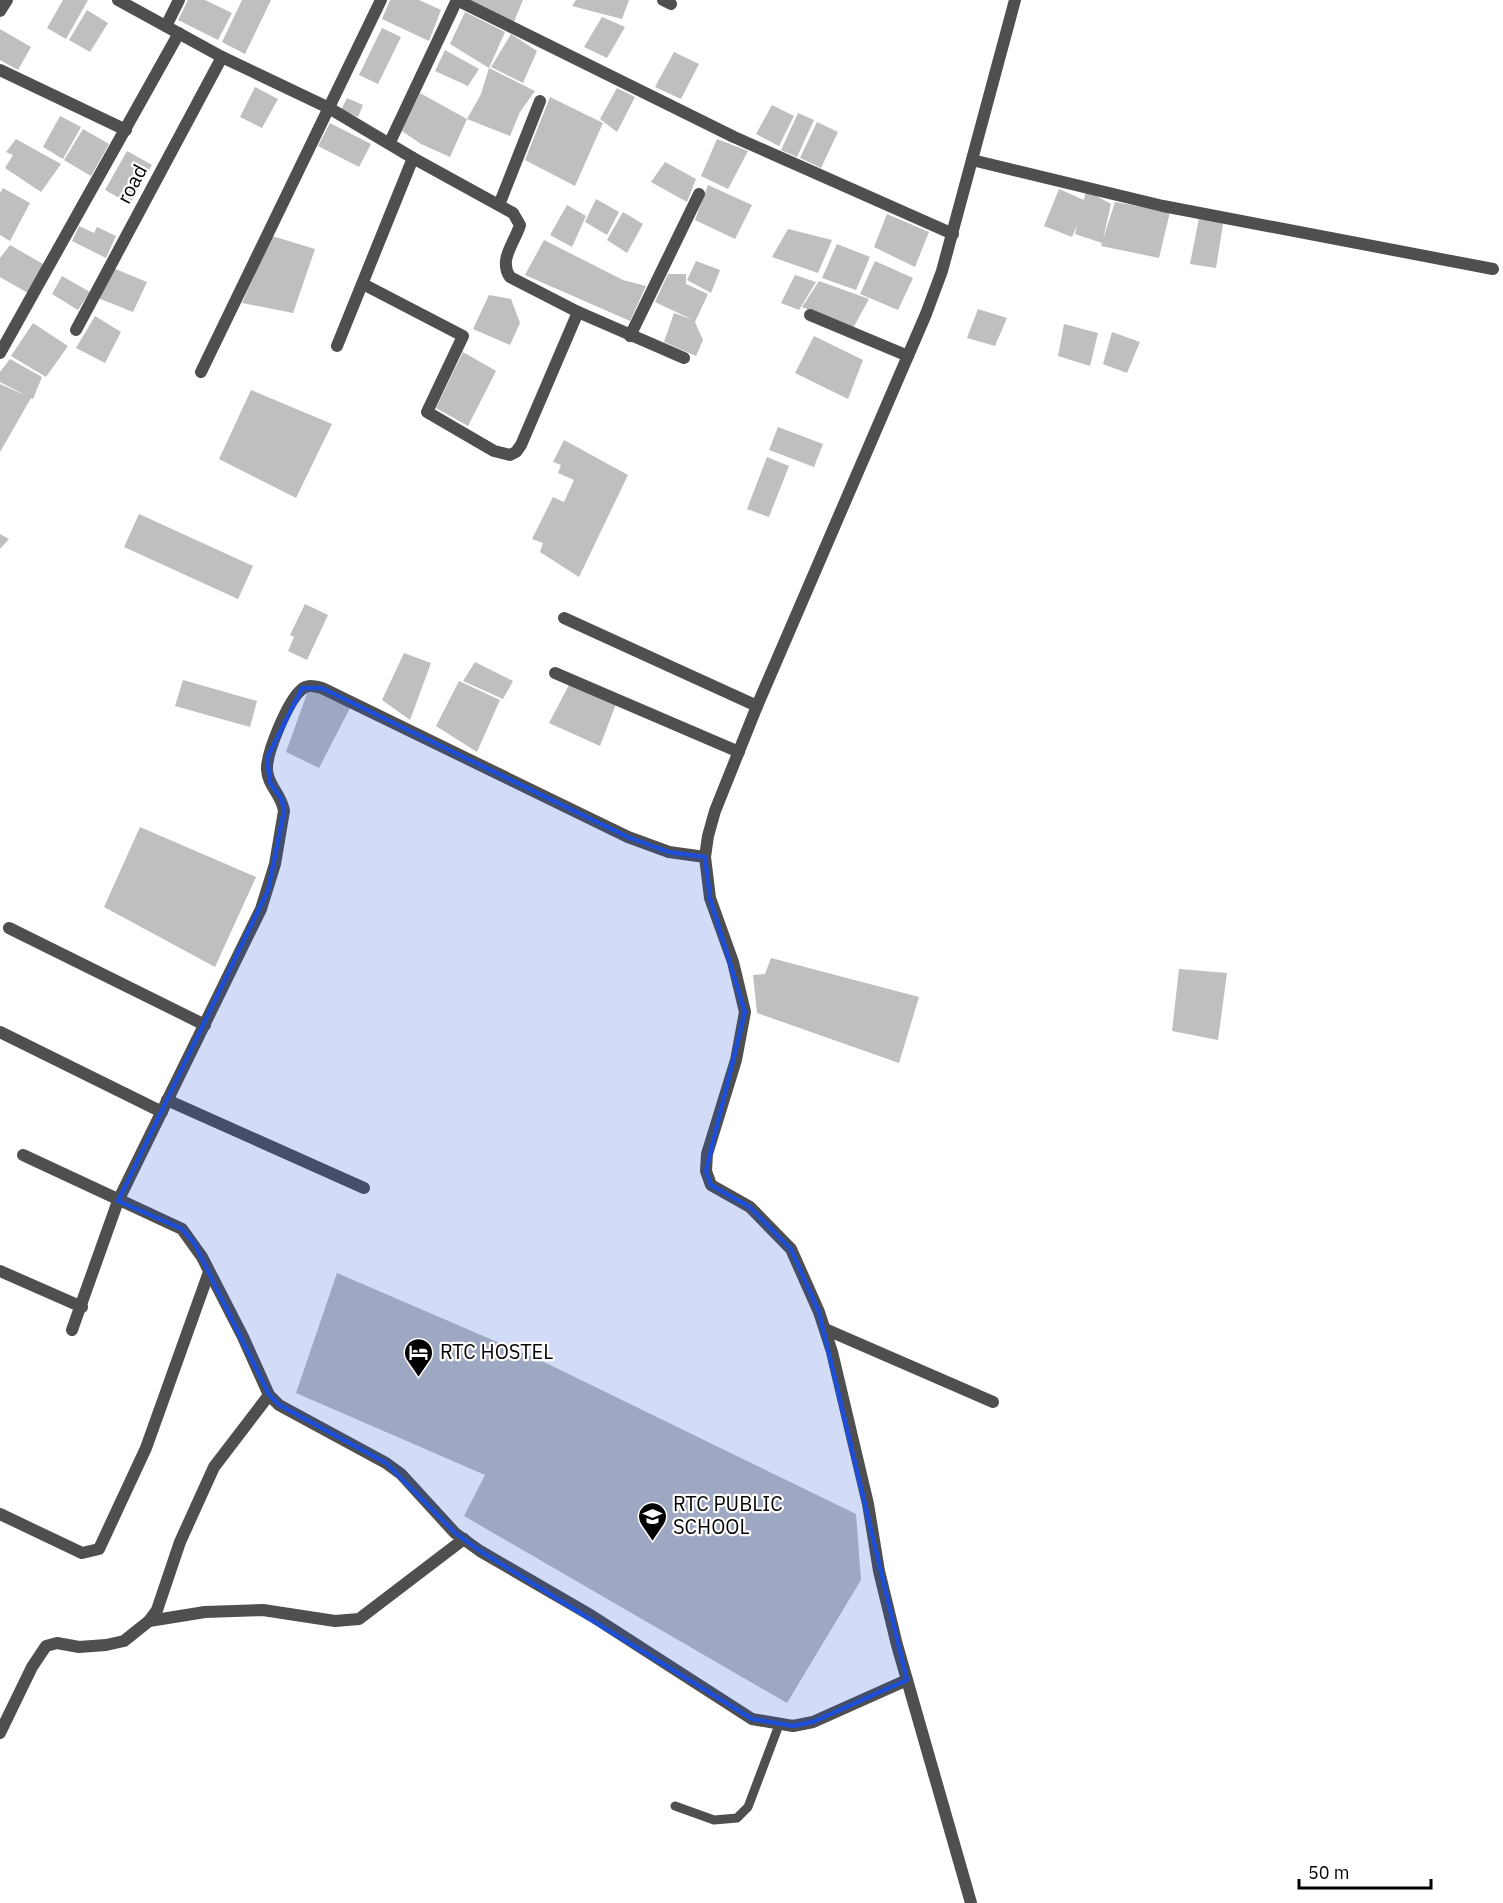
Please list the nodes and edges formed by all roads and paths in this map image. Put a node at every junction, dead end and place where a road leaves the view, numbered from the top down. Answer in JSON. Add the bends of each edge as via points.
{"nodes":[{"id":1,"x":7,"y":0,"type":"edge"},
{"id":2,"x":118,"y":0,"type":"edge"},
{"id":3,"x":179,"y":0,"type":"edge"},
{"id":4,"x":381,"y":0,"type":"edge"},
{"id":5,"x":457,"y":0,"type":"edge"},
{"id":6,"x":1015,"y":0,"type":"edge"},
{"id":7,"x":0,"y":11,"type":"edge"},
{"id":8,"x":166,"y":26,"type":"junction"},
{"id":9,"x":178,"y":33,"type":"junction"},
{"id":10,"x":222,"y":57,"type":"junction"},
{"id":11,"x":0,"y":70,"type":"edge"},
{"id":12,"x":540,"y":100,"type":"dead end"},
{"id":13,"x":329,"y":108,"type":"junction"},
{"id":14,"x":126,"y":130,"type":"junction"},
{"id":15,"x":390,"y":142,"type":"junction"},
{"id":16,"x":412,"y":158,"type":"junction"},
{"id":17,"x":972,"y":160,"type":"junction"},
{"id":18,"x":699,"y":194,"type":"dead end"},
{"id":19,"x":499,"y":205,"type":"junction"},
{"id":20,"x":953,"y":234,"type":"junction"},
{"id":21,"x":1493,"y":269,"type":"dead end"},
{"id":22,"x":363,"y":284,"type":"junction"},
{"id":23,"x":578,"y":312,"type":"junction"},
{"id":24,"x":810,"y":315,"type":"dead end"},
{"id":25,"x":76,"y":330,"type":"dead end"},
{"id":26,"x":630,"y":336,"type":"junction"},
{"id":27,"x":337,"y":346,"type":"dead end"},
{"id":28,"x":0,"y":353,"type":"edge"},
{"id":29,"x":908,"y":356,"type":"junction"},
{"id":30,"x":684,"y":358,"type":"dead end"},
{"id":31,"x":201,"y":372,"type":"dead end"},
{"id":32,"x":564,"y":618,"type":"dead end"},
{"id":33,"x":555,"y":673,"type":"dead end"},
{"id":34,"x":757,"y":706,"type":"junction"},
{"id":35,"x":739,"y":752,"type":"junction"},
{"id":36,"x":705,"y":857,"type":"junction"},
{"id":37,"x":9,"y":928,"type":"dead end"},
{"id":38,"x":205,"y":1025,"type":"junction"},
{"id":39,"x":0,"y":1032,"type":"edge"},
{"id":40,"x":164,"y":1106,"type":"junction"},
{"id":41,"x":23,"y":1155,"type":"dead end"},
{"id":42,"x":364,"y":1188,"type":"dead end"},
{"id":43,"x":117,"y":1201,"type":"junction"},
{"id":44,"x":0,"y":1272,"type":"edge"},
{"id":45,"x":209,"y":1272,"type":"junction"},
{"id":46,"x":82,"y":1307,"type":"junction"},
{"id":47,"x":825,"y":1329,"type":"junction"},
{"id":48,"x":72,"y":1330,"type":"dead end"},
{"id":49,"x":269,"y":1395,"type":"junction"},
{"id":50,"x":993,"y":1402,"type":"dead end"},
{"id":51,"x":0,"y":1514,"type":"edge"},
{"id":52,"x":464,"y":1539,"type":"junction"},
{"id":53,"x":149,"y":1621,"type":"junction"},
{"id":54,"x":907,"y":1680,"type":"junction"},
{"id":55,"x":779,"y":1725,"type":"junction"},
{"id":56,"x":0,"y":1733,"type":"edge"},
{"id":57,"x":675,"y":1806,"type":"dead end"},
{"id":58,"x":971,"y":1903,"type":"edge"}],
"edges":[{"from":1,"to":7,"type":"street"},
{"from":2,"to":8,"type":"street"},
{"from":3,"to":8,"type":"street"},
{"from":4,"to":13,"type":"street"},
{"from":5,"to":15,"type":"street"},
{"from":5,"to":20,"type":"street","via":[[734,137]]},
{"from":6,"to":17,"type":"street"},
{"from":8,"to":9,"type":"street"},
{"from":9,"to":10,"type":"street"},
{"from":9,"to":14,"type":"street"},
{"from":10,"to":13,"type":"street"},
{"from":10,"to":25,"type":"street","name":"road"},
{"from":11,"to":14,"type":"street"},
{"from":12,"to":19,"type":"street"},
{"from":13,"to":15,"type":"street"},
{"from":13,"to":31,"type":"street"},
{"from":14,"to":28,"type":"street"},
{"from":15,"to":16,"type":"street"},
{"from":16,"to":19,"type":"street"},
{"from":16,"to":22,"type":"street"},
{"from":17,"to":20,"type":"street"},
{"from":17,"to":21,"type":"street","via":[[1163,206]]},
{"from":18,"to":26,"type":"street"},
{"from":19,"to":23,"type":"street","via":[[518,218],[520,225],[505,261],[510,277]]},
{"from":20,"to":29,"type":"street"},
{"from":22,"to":23,"type":"street","via":[[463,336],[427,412],[502,454],[516,452],[521,445]]},
{"from":22,"to":27,"type":"street"},
{"from":23,"to":26,"type":"street"},
{"from":24,"to":29,"type":"street"},
{"from":26,"to":30,"type":"street"},
{"from":29,"to":34,"type":"street"},
{"from":32,"to":34,"type":"street"},
{"from":33,"to":35,"type":"street"},
{"from":34,"to":35,"type":"street"},
{"from":35,"to":36,"type":"street","via":[[715,811]]},
{"from":36,"to":38,"type":"street","via":[[669,852],[628,837],[310,685],[294,698],[267,758],[270,783],[282,800],[284,811],[268,890]]},
{"from":36,"to":47,"type":"street","via":[[710,898],[733,962],[745,1012],[705,1171],[711,1185],[750,1207],[791,1249]]},
{"from":37,"to":38,"type":"street"},
{"from":38,"to":40,"type":"street"},
{"from":39,"to":40,"type":"street"},
{"from":40,"to":42,"type":"street"},
{"from":40,"to":43,"type":"street"},
{"from":41,"to":43,"type":"street"},
{"from":43,"to":45,"type":"street","via":[[182,1229]]},
{"from":43,"to":46,"type":"street"},
{"from":44,"to":46,"type":"street"},
{"from":45,"to":49,"type":"street"},
{"from":45,"to":51,"type":"street","via":[[146,1448],[99,1549],[82,1553]]},
{"from":46,"to":48,"type":"street"},
{"from":47,"to":50,"type":"street"},
{"from":47,"to":54,"type":"street"},
{"from":49,"to":52,"type":"street","via":[[297,1416],[401,1474]]},
{"from":49,"to":53,"type":"street","via":[[214,1467],[180,1542],[158,1610]]},
{"from":52,"to":53,"type":"street","via":[[359,1619],[335,1621],[264,1610],[206,1612]]},
{"from":52,"to":55,"type":"street","via":[[753,1719]]},
{"from":53,"to":56,"type":"street","via":[[124,1641],[46,1646]]},
{"from":54,"to":55,"type":"street","via":[[813,1722]]},
{"from":54,"to":58,"type":"street"},
{"from":55,"to":57,"type":"lane","via":[[748,1807],[737,1818],[714,1820]]}]}
